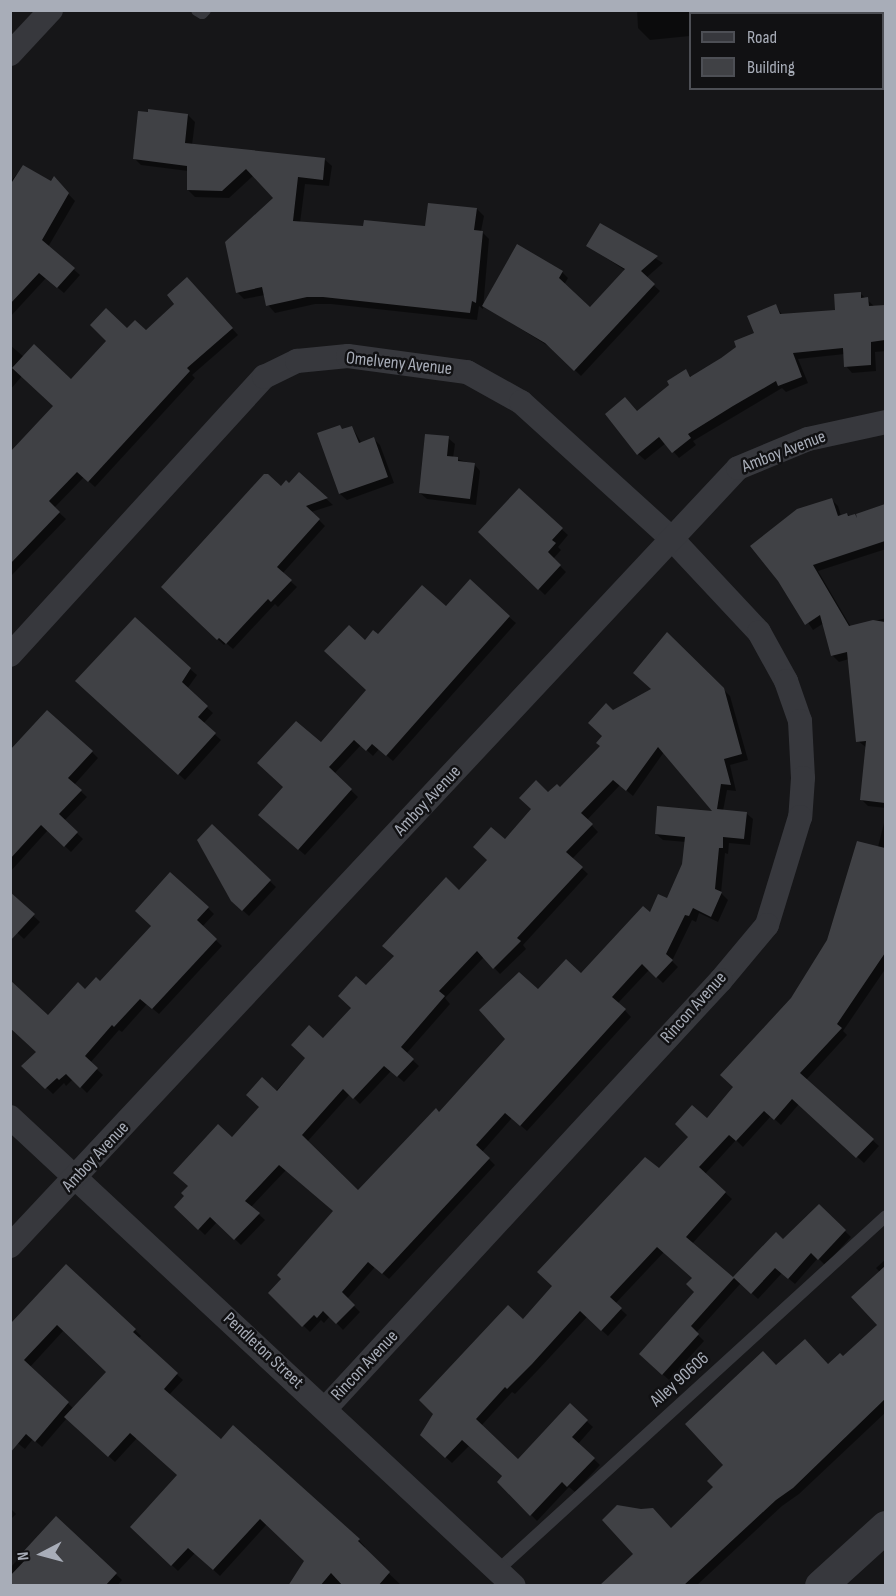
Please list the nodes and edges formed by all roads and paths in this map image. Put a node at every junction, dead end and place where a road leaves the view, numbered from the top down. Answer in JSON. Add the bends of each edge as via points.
{"nodes":[{"id":1,"x":51,"y":10,"type":"edge"},
{"id":2,"x":197,"y":10,"type":"edge"},
{"id":3,"x":205,"y":10,"type":"edge"},
{"id":4,"x":10,"y":54,"type":"edge"},
{"id":5,"x":885,"y":422,"type":"edge"},
{"id":6,"x":672,"y":539,"type":"junction"},
{"id":7,"x":10,"y":655,"type":"edge"},
{"id":8,"x":10,"y":1117,"type":"edge"},
{"id":9,"x":78,"y":1177,"type":"junction"},
{"id":10,"x":885,"y":1216,"type":"edge"},
{"id":11,"x":10,"y":1246,"type":"edge"},
{"id":12,"x":325,"y":1409,"type":"junction"},
{"id":13,"x":885,"y":1527,"type":"edge"},
{"id":14,"x":506,"y":1578,"type":"edge"},
{"id":15,"x":821,"y":1586,"type":"edge"}],
"edges":[{"from":1,"to":4,"type":"street"},
{"from":2,"to":3,"type":"lane"},
{"from":5,"to":6,"type":"street","name":"Amboy Avenue","via":[[808,439],[738,468]]},
{"from":6,"to":7,"type":"street","name":"Omelveny Avenue","via":[[521,402],[467,372],[348,356],[297,361],[264,378]]},
{"from":6,"to":9,"type":"street","name":"Amboy Avenue"},
{"from":6,"to":12,"type":"street","name":"Rincon Avenue","via":[[759,632],[786,681],[800,721],[800,816],[767,925],[721,980]]},
{"from":8,"to":9,"type":"street","name":"Pendleton Street"},
{"from":9,"to":11,"type":"street","name":"Amboy Avenue"},
{"from":9,"to":12,"type":"street","name":"Pendleton Street"},
{"from":10,"to":14,"type":"lane","name":"Alley 90606"},
{"from":12,"to":14,"type":"street","name":"Pendleton Street"},
{"from":13,"to":15,"type":"street"}]}
